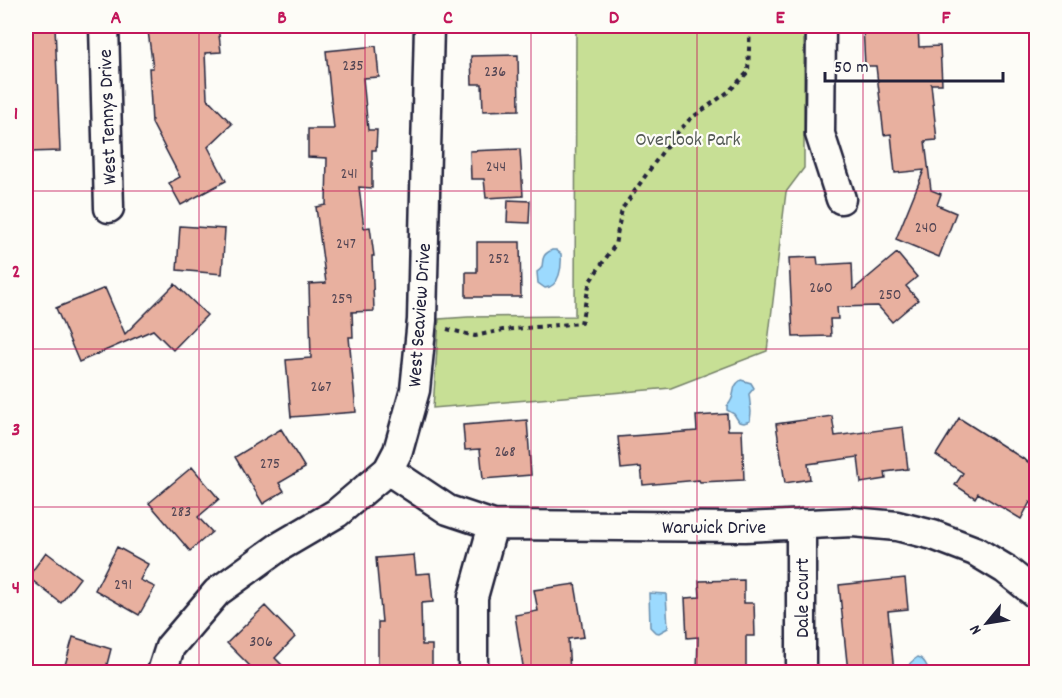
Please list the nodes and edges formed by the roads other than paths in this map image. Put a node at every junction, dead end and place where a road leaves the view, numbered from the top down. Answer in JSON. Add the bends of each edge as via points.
{"nodes":[{"id":1,"x":104,"y":26,"type":"edge"},
{"id":2,"x":429,"y":26,"type":"edge"},
{"id":3,"x":821,"y":26,"type":"edge"},
{"id":4,"x":841,"y":199,"type":"dead end"},
{"id":5,"x":109,"y":208,"type":"dead end"},
{"id":6,"x":388,"y":470,"type":"junction"},
{"id":7,"x":801,"y":524,"type":"junction"},
{"id":8,"x":493,"y":525,"type":"junction"},
{"id":9,"x":1036,"y":594,"type":"edge"},
{"id":10,"x":162,"y":672,"type":"edge"},
{"id":11,"x":474,"y":672,"type":"edge"},
{"id":12,"x":801,"y":672,"type":"edge"}],
"edges":[{"from":1,"to":5,"type":"street","name":"West Tennys Drive"},
{"from":2,"to":6,"type":"street","name":"West Seaview Drive","via":[[421,327],[415,390],[398,451]]},
{"from":3,"to":4,"type":"street","via":[[820,134]]},
{"from":6,"to":8,"type":"street","name":"Warwick Drive","via":[[447,510]]},
{"from":6,"to":10,"type":"street","name":"West Seaview Drive","via":[[338,513],[279,547],[217,592],[170,648]]},
{"from":7,"to":8,"type":"street","name":"Warwick Drive"},
{"from":7,"to":9,"type":"street","name":"Warwick Drive","via":[[852,522],[897,526],[933,535],[975,551]]},
{"from":7,"to":12,"type":"street","name":"Dale Court"},
{"from":8,"to":11,"type":"street","via":[[473,597]]}]}
